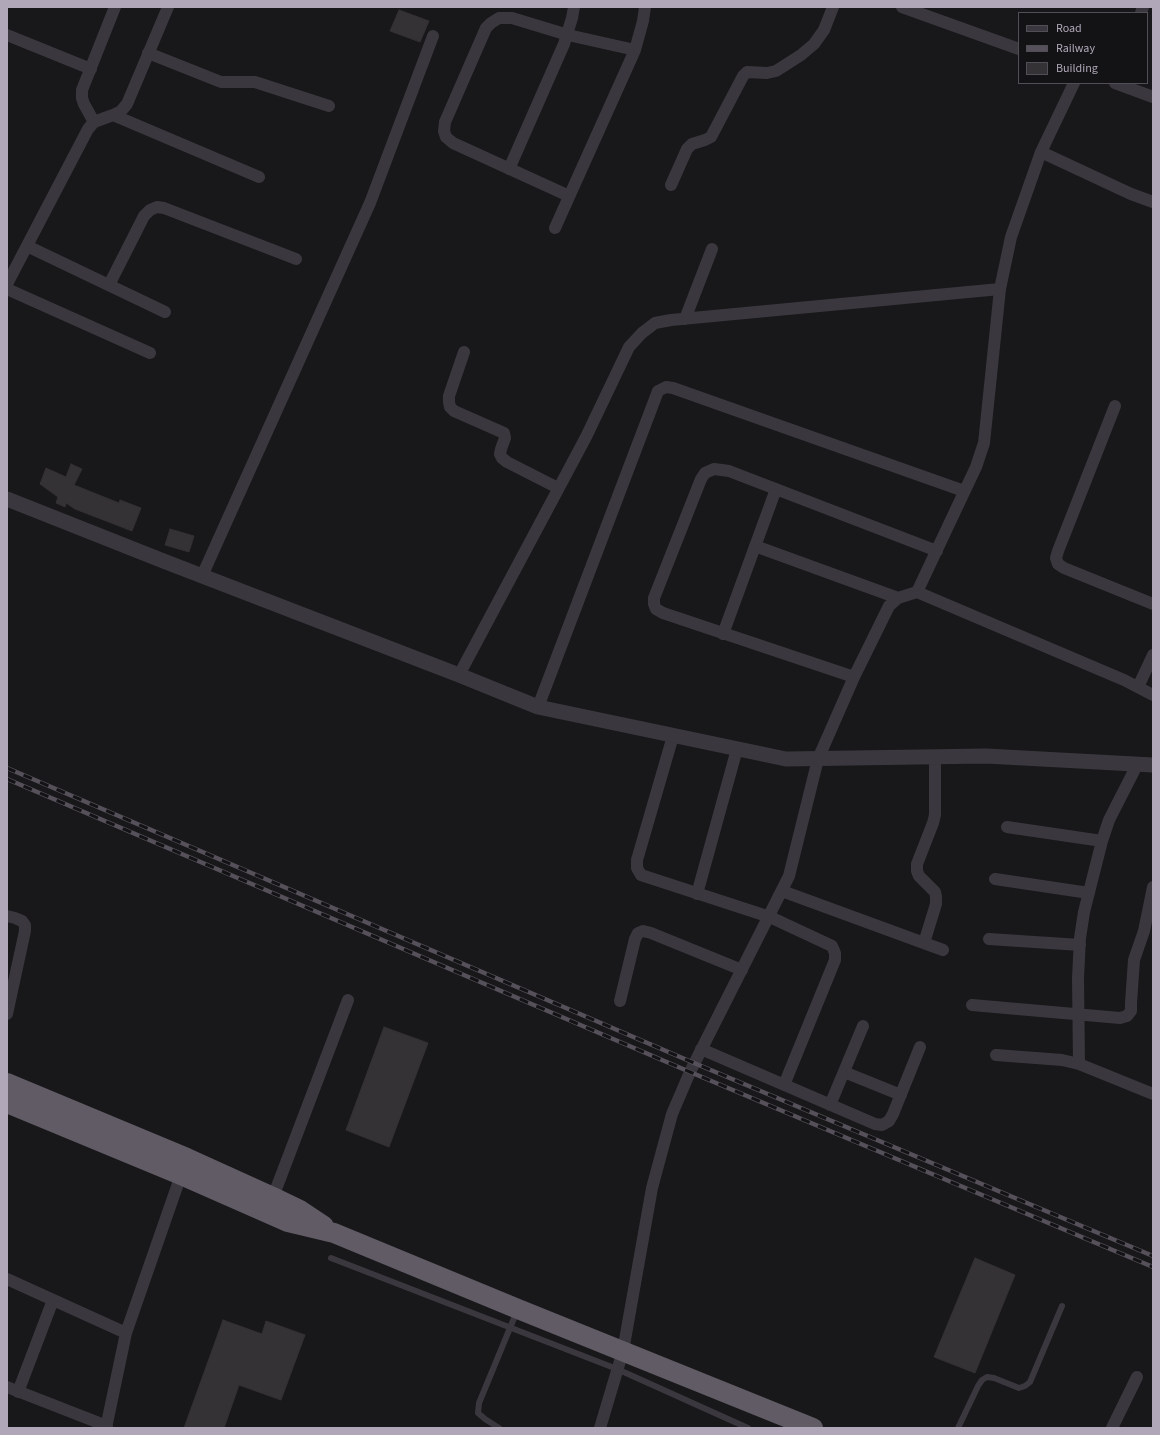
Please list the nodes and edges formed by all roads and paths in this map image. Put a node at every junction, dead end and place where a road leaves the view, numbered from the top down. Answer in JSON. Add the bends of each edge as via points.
{"nodes":[{"id":1,"x":115,"y":7,"type":"edge"},
{"id":2,"x":168,"y":7,"type":"edge"},
{"id":3,"x":574,"y":7,"type":"edge"},
{"id":4,"x":645,"y":7,"type":"edge"},
{"id":5,"x":833,"y":7,"type":"edge"},
{"id":6,"x":902,"y":7,"type":"edge"},
{"id":7,"x":7,"y":35,"type":"edge"},
{"id":8,"x":568,"y":35,"type":"junction"},
{"id":9,"x":433,"y":36,"type":"dead end"},
{"id":10,"x":1018,"y":49,"type":"edge"},
{"id":11,"x":635,"y":50,"type":"junction"},
{"id":12,"x":148,"y":53,"type":"junction"},
{"id":13,"x":91,"y":69,"type":"junction"},
{"id":14,"x":1074,"y":84,"type":"edge"},
{"id":15,"x":1118,"y":84,"type":"edge"},
{"id":16,"x":1153,"y":97,"type":"edge"},
{"id":17,"x":329,"y":106,"type":"dead end"},
{"id":18,"x":114,"y":115,"type":"junction"},
{"id":19,"x":94,"y":122,"type":"junction"},
{"id":20,"x":1041,"y":152,"type":"junction"},
{"id":21,"x":509,"y":169,"type":"junction"},
{"id":22,"x":259,"y":177,"type":"dead end"},
{"id":23,"x":671,"y":185,"type":"dead end"},
{"id":24,"x":569,"y":196,"type":"junction"},
{"id":25,"x":1153,"y":202,"type":"edge"},
{"id":26,"x":555,"y":228,"type":"dead end"},
{"id":27,"x":27,"y":246,"type":"junction"},
{"id":28,"x":712,"y":249,"type":"dead end"},
{"id":29,"x":296,"y":259,"type":"dead end"},
{"id":30,"x":12,"y":264,"type":"edge"},
{"id":31,"x":7,"y":284,"type":"edge"},
{"id":32,"x":109,"y":285,"type":"junction"},
{"id":33,"x":7,"y":289,"type":"edge"},
{"id":34,"x":1000,"y":289,"type":"junction"},
{"id":35,"x":165,"y":312,"type":"dead end"},
{"id":36,"x":685,"y":319,"type":"junction"},
{"id":37,"x":464,"y":352,"type":"dead end"},
{"id":38,"x":150,"y":353,"type":"dead end"},
{"id":39,"x":1115,"y":406,"type":"dead end"},
{"id":40,"x":558,"y":488,"type":"junction"},
{"id":41,"x":776,"y":489,"type":"junction"},
{"id":42,"x":964,"y":491,"type":"junction"},
{"id":43,"x":7,"y":499,"type":"edge"},
{"id":44,"x":756,"y":546,"type":"junction"},
{"id":45,"x":936,"y":551,"type":"junction"},
{"id":46,"x":202,"y":576,"type":"junction"},
{"id":47,"x":917,"y":592,"type":"junction"},
{"id":48,"x":898,"y":598,"type":"junction"},
{"id":49,"x":1153,"y":604,"type":"edge"},
{"id":50,"x":723,"y":634,"type":"junction"},
{"id":51,"x":1153,"y":655,"type":"edge"},
{"id":52,"x":459,"y":675,"type":"junction"},
{"id":53,"x":854,"y":677,"type":"junction"},
{"id":54,"x":1138,"y":687,"type":"junction"},
{"id":55,"x":1153,"y":695,"type":"edge"},
{"id":56,"x":538,"y":707,"type":"junction"},
{"id":57,"x":673,"y":736,"type":"junction"},
{"id":58,"x":737,"y":749,"type":"junction"},
{"id":59,"x":934,"y":757,"type":"junction"},
{"id":60,"x":818,"y":759,"type":"junction"},
{"id":61,"x":1138,"y":765,"type":"junction"},
{"id":62,"x":1153,"y":765,"type":"edge"},
{"id":63,"x":1007,"y":827,"type":"dead end"},
{"id":64,"x":1102,"y":841,"type":"junction"},
{"id":65,"x":995,"y":879,"type":"dead end"},
{"id":66,"x":1153,"y":887,"type":"edge"},
{"id":67,"x":782,"y":890,"type":"junction"},
{"id":68,"x":1089,"y":893,"type":"junction"},
{"id":69,"x":697,"y":894,"type":"junction"},
{"id":70,"x":7,"y":916,"type":"edge"},
{"id":71,"x":770,"y":917,"type":"junction"},
{"id":72,"x":989,"y":939,"type":"dead end"},
{"id":73,"x":924,"y":943,"type":"junction"},
{"id":74,"x":1080,"y":945,"type":"junction"},
{"id":75,"x":943,"y":950,"type":"dead end"},
{"id":76,"x":742,"y":970,"type":"junction"},
{"id":77,"x":348,"y":1000,"type":"dead end"},
{"id":78,"x":620,"y":1001,"type":"dead end"},
{"id":79,"x":972,"y":1004,"type":"dead end"},
{"id":80,"x":7,"y":1014,"type":"edge"},
{"id":81,"x":1079,"y":1014,"type":"junction"},
{"id":82,"x":863,"y":1026,"type":"dead end"},
{"id":83,"x":920,"y":1047,"type":"dead end"},
{"id":84,"x":702,"y":1049,"type":"junction"},
{"id":85,"x":996,"y":1055,"type":"dead end"},
{"id":86,"x":1080,"y":1064,"type":"junction"},
{"id":87,"x":844,"y":1072,"type":"junction"},
{"id":88,"x":7,"y":1083,"type":"edge"},
{"id":89,"x":784,"y":1085,"type":"junction"},
{"id":90,"x":1153,"y":1094,"type":"edge"},
{"id":91,"x":901,"y":1095,"type":"junction"},
{"id":92,"x":7,"y":1103,"type":"edge"},
{"id":93,"x":830,"y":1105,"type":"junction"},
{"id":94,"x":181,"y":1175,"type":"junction"},
{"id":95,"x":273,"y":1197,"type":"junction"},
{"id":96,"x":334,"y":1233,"type":"junction"},
{"id":97,"x":332,"y":1258,"type":"dead end"},
{"id":98,"x":7,"y":1279,"type":"edge"},
{"id":99,"x":53,"y":1300,"type":"junction"},
{"id":100,"x":1062,"y":1306,"type":"dead end"},
{"id":101,"x":518,"y":1309,"type":"junction"},
{"id":102,"x":509,"y":1327,"type":"junction"},
{"id":103,"x":126,"y":1333,"type":"junction"},
{"id":104,"x":623,"y":1351,"type":"junction"},
{"id":105,"x":617,"y":1370,"type":"junction"},
{"id":106,"x":1137,"y":1377,"type":"dead end"},
{"id":107,"x":12,"y":1390,"type":"edge"},
{"id":108,"x":106,"y":1427,"type":"edge"},
{"id":109,"x":499,"y":1428,"type":"edge"},
{"id":110,"x":600,"y":1428,"type":"edge"},
{"id":111,"x":748,"y":1428,"type":"edge"},
{"id":112,"x":813,"y":1428,"type":"edge"},
{"id":113,"x":958,"y":1428,"type":"edge"},
{"id":114,"x":1112,"y":1428,"type":"edge"}],
"edges":[{"from":1,"to":13,"type":"street"},
{"from":2,"to":12,"type":"street"},
{"from":3,"to":8,"type":"street"},
{"from":4,"to":11,"type":"street"},
{"from":5,"to":23,"type":"street","via":[[824,30],[814,44],[801,55],[776,71],[747,72],[743,76],[711,137],[692,144],[687,149]]},
{"from":6,"to":10,"type":"street"},
{"from":7,"to":13,"type":"street"},
{"from":8,"to":11,"type":"street"},
{"from":8,"to":21,"type":"street"},
{"from":8,"to":21,"type":"street","via":[[512,18],[499,18],[486,28],[479,43],[445,122],[444,130],[446,137],[453,143]]},
{"from":9,"to":46,"type":"street","via":[[370,203]]},
{"from":11,"to":24,"type":"street"},
{"from":12,"to":17,"type":"street","via":[[222,82],[255,82]]},
{"from":12,"to":18,"type":"street","via":[[126,104]]},
{"from":13,"to":19,"type":"street","via":[[82,90],[82,98]]},
{"from":14,"to":20,"type":"street"},
{"from":15,"to":16,"type":"street"},
{"from":18,"to":19,"type":"street"},
{"from":18,"to":22,"type":"street"},
{"from":19,"to":27,"type":"street"},
{"from":20,"to":25,"type":"street"},
{"from":20,"to":34,"type":"street","via":[[1011,237]]},
{"from":21,"to":24,"type":"street"},
{"from":24,"to":26,"type":"street"},
{"from":27,"to":30,"type":"street"},
{"from":27,"to":32,"type":"street"},
{"from":28,"to":36,"type":"street"},
{"from":29,"to":32,"type":"street","via":[[157,207],[144,216]]},
{"from":30,"to":31,"type":"street"},
{"from":32,"to":35,"type":"street"},
{"from":33,"to":38,"type":"street"},
{"from":34,"to":36,"type":"street"},
{"from":34,"to":42,"type":"street","via":[[984,443]]},
{"from":36,"to":40,"type":"street","via":[[655,323],[629,347],[586,437]]},
{"from":37,"to":40,"type":"street","via":[[449,396],[450,407],[504,433],[500,454],[502,458]]},
{"from":39,"to":49,"type":"street","via":[[1056,558],[1058,564],[1064,568]]},
{"from":40,"to":52,"type":"street"},
{"from":41,"to":44,"type":"street"},
{"from":41,"to":45,"type":"street"},
{"from":41,"to":50,"type":"street","via":[[729,471],[714,469],[706,473],[654,598],[656,609],[663,613]]},
{"from":42,"to":45,"type":"street"},
{"from":42,"to":56,"type":"street","via":[[673,388],[658,391]]},
{"from":43,"to":46,"type":"street"},
{"from":44,"to":48,"type":"street"},
{"from":44,"to":50,"type":"street"},
{"from":45,"to":47,"type":"street"},
{"from":46,"to":52,"type":"street"},
{"from":47,"to":48,"type":"street"},
{"from":47,"to":54,"type":"street"},
{"from":48,"to":53,"type":"street","via":[[889,606]]},
{"from":50,"to":53,"type":"street"},
{"from":51,"to":54,"type":"street"},
{"from":52,"to":56,"type":"street"},
{"from":53,"to":60,"type":"street"},
{"from":54,"to":55,"type":"street"},
{"from":56,"to":57,"type":"street"},
{"from":57,"to":58,"type":"street"},
{"from":57,"to":69,"type":"street","via":[[637,860],[637,868],[641,875]]},
{"from":58,"to":60,"type":"street","via":[[786,759]]},
{"from":58,"to":69,"type":"street"},
{"from":59,"to":60,"type":"street"},
{"from":59,"to":61,"type":"street","via":[[986,756]]},
{"from":59,"to":73,"type":"street","via":[[935,815],[917,864],[919,876],[935,892],[936,897]]},
{"from":60,"to":67,"type":"street","via":[[789,876]]},
{"from":61,"to":62,"type":"street"},
{"from":61,"to":64,"type":"street","via":[[1109,820]]},
{"from":63,"to":64,"type":"street"},
{"from":64,"to":68,"type":"street"},
{"from":65,"to":68,"type":"street"},
{"from":66,"to":81,"type":"street","via":[[1144,931],[1134,960],[1131,1011],[1127,1016],[1120,1018]]},
{"from":67,"to":71,"type":"street"},
{"from":67,"to":73,"type":"street"},
{"from":68,"to":74,"type":"street"},
{"from":69,"to":71,"type":"street"},
{"from":70,"to":80,"type":"street","via":[[22,921],[25,931]]},
{"from":71,"to":76,"type":"street"},
{"from":71,"to":89,"type":"street","via":[[832,946],[835,953],[835,960]]},
{"from":72,"to":74,"type":"street"},
{"from":73,"to":75,"type":"street"},
{"from":74,"to":81,"type":"street"},
{"from":76,"to":78,"type":"street","via":[[643,931],[638,933],[635,939]]},
{"from":76,"to":84,"type":"street"},
{"from":77,"to":95,"type":"street"},
{"from":79,"to":81,"type":"street"},
{"from":81,"to":86,"type":"street"},
{"from":82,"to":87,"type":"street"},
{"from":83,"to":91,"type":"street"},
{"from":84,"to":89,"type":"street"},
{"from":84,"to":104,"type":"street","via":[[672,1114],[654,1181]]},
{"from":85,"to":86,"type":"street","via":[[1062,1060]]},
{"from":86,"to":90,"type":"street"},
{"from":87,"to":91,"type":"street"},
{"from":87,"to":93,"type":"street"},
{"from":88,"to":95,"type":"highway"},
{"from":89,"to":93,"type":"street"},
{"from":91,"to":93,"type":"street","via":[[889,1122],[882,1125]]},
{"from":92,"to":94,"type":"highway"},
{"from":94,"to":96,"type":"highway","via":[[288,1222]]},
{"from":94,"to":103,"type":"street"},
{"from":95,"to":96,"type":"highway","via":[[300,1210]]},
{"from":96,"to":101,"type":"highway"},
{"from":97,"to":102,"type":"lane"},
{"from":98,"to":99,"type":"street"},
{"from":99,"to":103,"type":"street"},
{"from":99,"to":107,"type":"street"},
{"from":100,"to":113,"type":"lane","via":[[1030,1382],[1019,1388],[994,1378],[987,1377],[982,1380]]},
{"from":101,"to":102,"type":"lane"},
{"from":101,"to":104,"type":"highway"},
{"from":102,"to":105,"type":"lane"},
{"from":102,"to":109,"type":"lane","via":[[479,1402],[478,1413]]},
{"from":103,"to":108,"type":"street"},
{"from":104,"to":105,"type":"street"},
{"from":104,"to":112,"type":"highway"},
{"from":105,"to":110,"type":"street"},
{"from":105,"to":111,"type":"lane"},
{"from":106,"to":114,"type":"street"},
{"from":107,"to":108,"type":"street"}]}
